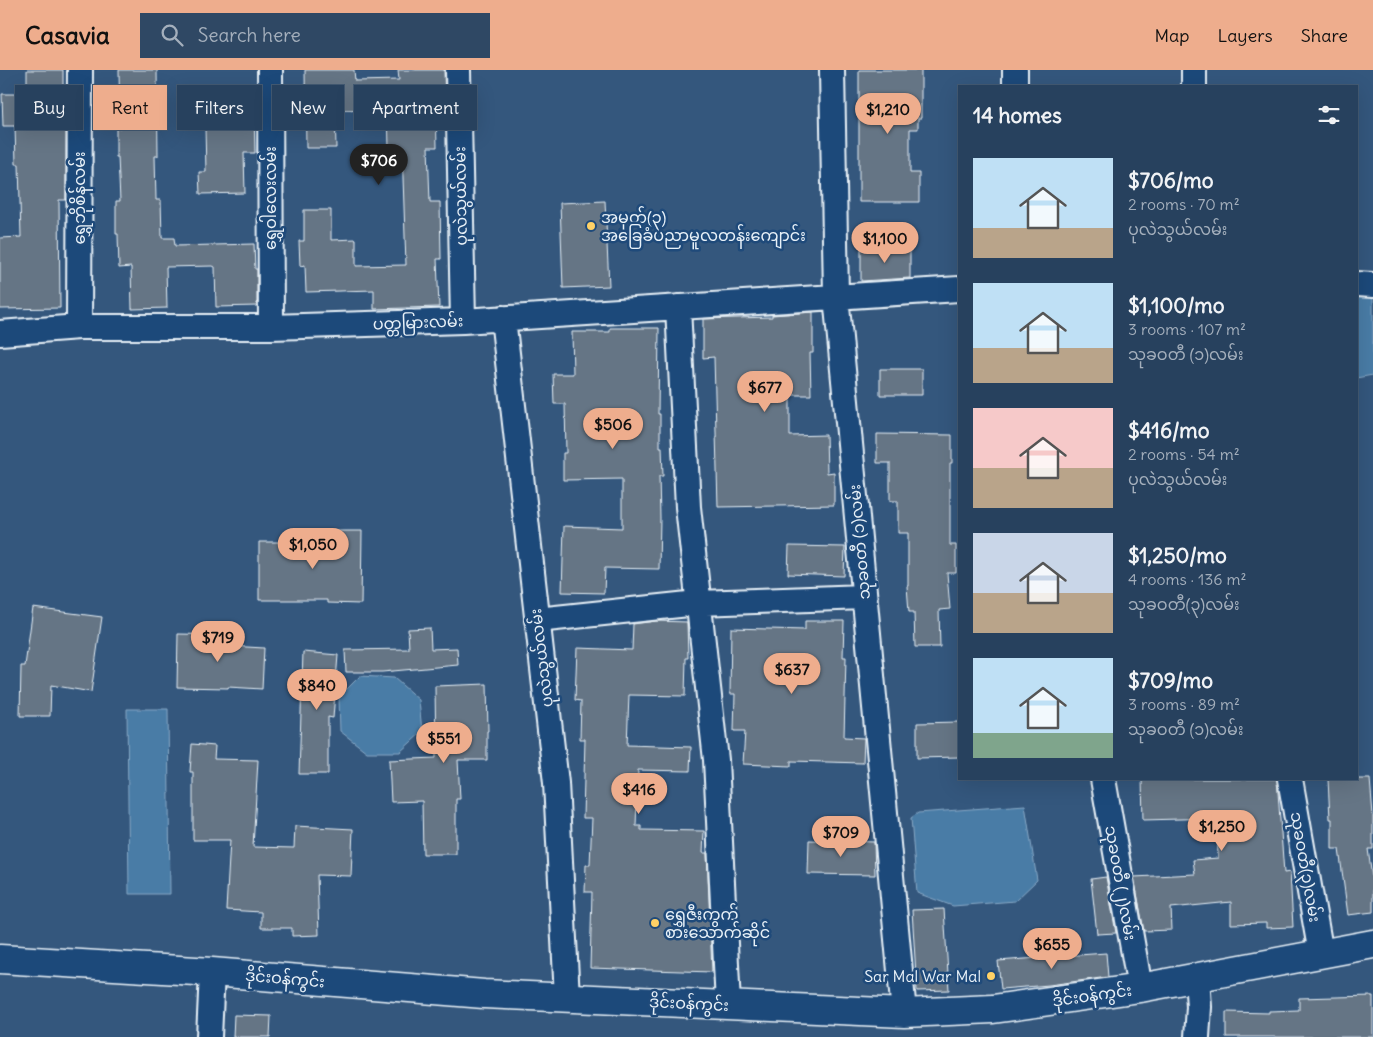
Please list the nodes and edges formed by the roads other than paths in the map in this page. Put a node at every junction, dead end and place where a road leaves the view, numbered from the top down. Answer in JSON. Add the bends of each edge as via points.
{"nodes":[{"id":1,"x":80,"y":70,"type":"edge"},
{"id":2,"x":270,"y":70,"type":"edge"},
{"id":3,"x":458,"y":70,"type":"edge"},
{"id":4,"x":832,"y":70,"type":"edge"},
{"id":5,"x":1015,"y":70,"type":"edge"},
{"id":6,"x":1194,"y":70,"type":"edge"},
{"id":7,"x":1015,"y":85,"type":"edge"},
{"id":8,"x":1194,"y":85,"type":"edge"},
{"id":9,"x":1358,"y":284,"type":"edge"},
{"id":10,"x":1373,"y":285,"type":"edge"},
{"id":11,"x":958,"y":289,"type":"edge"},
{"id":12,"x":836,"y":296,"type":"junction"},
{"id":13,"x":678,"y":307,"type":"junction"},
{"id":14,"x":503,"y":318,"type":"junction"},
{"id":15,"x":463,"y":321,"type":"junction"},
{"id":16,"x":79,"y":326,"type":"junction"},
{"id":17,"x":271,"y":327,"type":"junction"},
{"id":18,"x":0,"y":333,"type":"edge"},
{"id":19,"x":864,"y":597,"type":"junction"},
{"id":20,"x":698,"y":603,"type":"junction"},
{"id":21,"x":537,"y":620,"type":"junction"},
{"id":22,"x":1103,"y":780,"type":"edge"},
{"id":23,"x":1290,"y":780,"type":"edge"},
{"id":24,"x":1373,"y":944,"type":"edge"},
{"id":25,"x":1321,"y":954,"type":"junction"},
{"id":26,"x":0,"y":960,"type":"edge"},
{"id":27,"x":212,"y":972,"type":"junction"},
{"id":28,"x":1197,"y":978,"type":"junction"},
{"id":29,"x":1140,"y":988,"type":"junction"},
{"id":30,"x":567,"y":998,"type":"junction"},
{"id":31,"x":728,"y":1005,"type":"junction"},
{"id":32,"x":904,"y":1013,"type":"junction"},
{"id":33,"x":209,"y":1037,"type":"edge"},
{"id":34,"x":1198,"y":1037,"type":"edge"}],
"edges":[{"from":1,"to":16,"type":"street","name":"ရွှေဘိုစိန်လမ်း"},
{"from":2,"to":17,"type":"street","name":"ရွှေဝါလေးလမ်း"},
{"from":3,"to":15,"type":"street","name":"ပုလဲသွယ်လမ်း"},
{"from":4,"to":12,"type":"street","name":"သုခဝတီ (၁)လမ်း"},
{"from":5,"to":7,"type":"street"},
{"from":6,"to":8,"type":"street"},
{"from":9,"to":10,"type":"street"},
{"from":11,"to":12,"type":"street","name":"ပတ္တမြားလမ်း"},
{"from":12,"to":13,"type":"street","name":"ပတ္တမြားလမ်း"},
{"from":12,"to":19,"type":"street","name":"သုခဝတီ (၁)လမ်း"},
{"from":13,"to":14,"type":"street","name":"ပတ္တမြားလမ်း"},
{"from":13,"to":20,"type":"street","via":[[688,507]]},
{"from":14,"to":15,"type":"street","name":"ပတ္တမြားလမ်း"},
{"from":14,"to":21,"type":"street","name":"ပုလဲသွယ်လမ်း"},
{"from":15,"to":17,"type":"street","name":"ပတ္တမြားလမ်း"},
{"from":16,"to":17,"type":"street","name":"ပတ္တမြားလမ်း"},
{"from":16,"to":18,"type":"street","name":"ပတ္တမြားလမ်း"},
{"from":19,"to":20,"type":"street"},
{"from":19,"to":32,"type":"street","name":"သုခဝတီ (၁)လမ်း"},
{"from":20,"to":21,"type":"street"},
{"from":20,"to":31,"type":"street","via":[[716,760]]},
{"from":21,"to":30,"type":"street","name":"ပုလဲသွယ်လမ်း","via":[[556,783]]},
{"from":22,"to":29,"type":"street","name":"သုခဝတီ (၂)လမ်း"},
{"from":23,"to":25,"type":"street","name":"သုခဝတီ(၃)လမ်း"},
{"from":24,"to":25,"type":"street","name":"ဒိုင်းဝန်ကွင်း"},
{"from":25,"to":28,"type":"street","name":"ဒိုင်းဝန်ကွင်း"},
{"from":26,"to":27,"type":"street","name":"ဒိုင်းဝန်ကွင်း"},
{"from":27,"to":30,"type":"street","name":"ဒိုင်းဝန်ကွင်း"},
{"from":27,"to":33,"type":"street"},
{"from":28,"to":29,"type":"street","name":"ဒိုင်းဝန်ကွင်း"},
{"from":28,"to":34,"type":"street"},
{"from":29,"to":32,"type":"street","name":"ဒိုင်းဝန်ကွင်း","via":[[993,1009]]},
{"from":30,"to":31,"type":"street","name":"ဒိုင်းဝန်ကွင်း"},
{"from":31,"to":32,"type":"street","name":"ဒိုင်းဝန်ကွင်း"}]}
